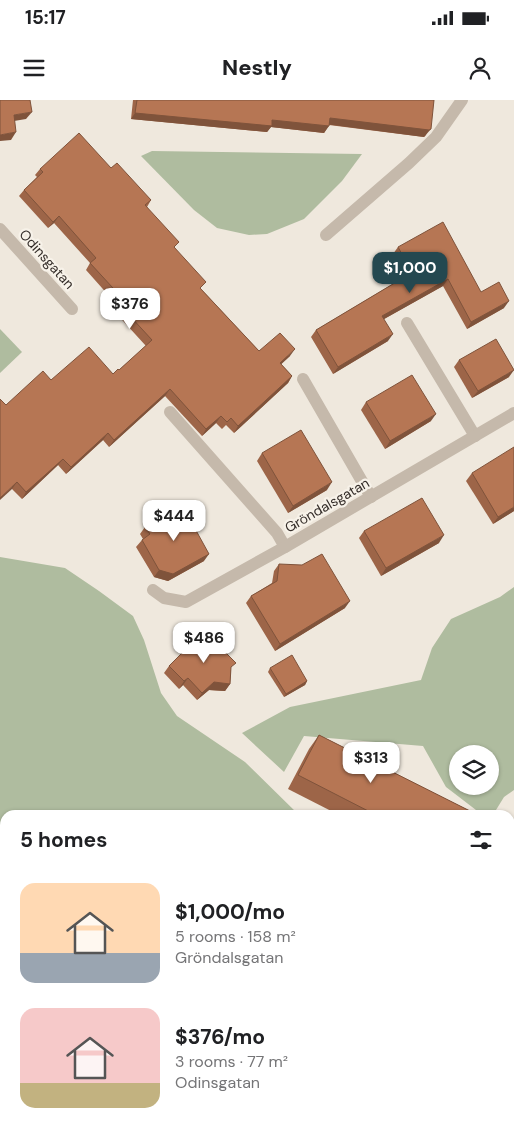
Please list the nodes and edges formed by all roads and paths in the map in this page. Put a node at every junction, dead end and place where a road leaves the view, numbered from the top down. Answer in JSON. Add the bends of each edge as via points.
{"nodes":[{"id":1,"x":462,"y":100,"type":"edge"},
{"id":2,"x":0,"y":229,"type":"edge"},
{"id":3,"x":326,"y":235,"type":"dead end"},
{"id":4,"x":72,"y":309,"type":"dead end"},
{"id":5,"x":407,"y":324,"type":"dead end"},
{"id":6,"x":303,"y":379,"type":"dead end"},
{"id":7,"x":170,"y":412,"type":"dead end"},
{"id":8,"x":514,"y":413,"type":"edge"},
{"id":9,"x":475,"y":436,"type":"junction"},
{"id":10,"x":371,"y":497,"type":"junction"},
{"id":11,"x":286,"y":547,"type":"junction"},
{"id":12,"x":153,"y":590,"type":"dead end"}],
"edges":[{"from":1,"to":3,"type":"street","via":[[436,138]]},
{"from":2,"to":4,"type":"street","name":"Odinsgatan"},
{"from":5,"to":9,"type":"street"},
{"from":6,"to":10,"type":"street"},
{"from":7,"to":11,"type":"street"},
{"from":8,"to":9,"type":"street","name":"Gröndalsgatan"},
{"from":9,"to":10,"type":"street","name":"Gröndalsgatan"},
{"from":10,"to":11,"type":"street","name":"Gröndalsgatan"},
{"from":11,"to":12,"type":"street","name":"Gröndalsgatan","via":[[186,602],[164,598]]}]}
